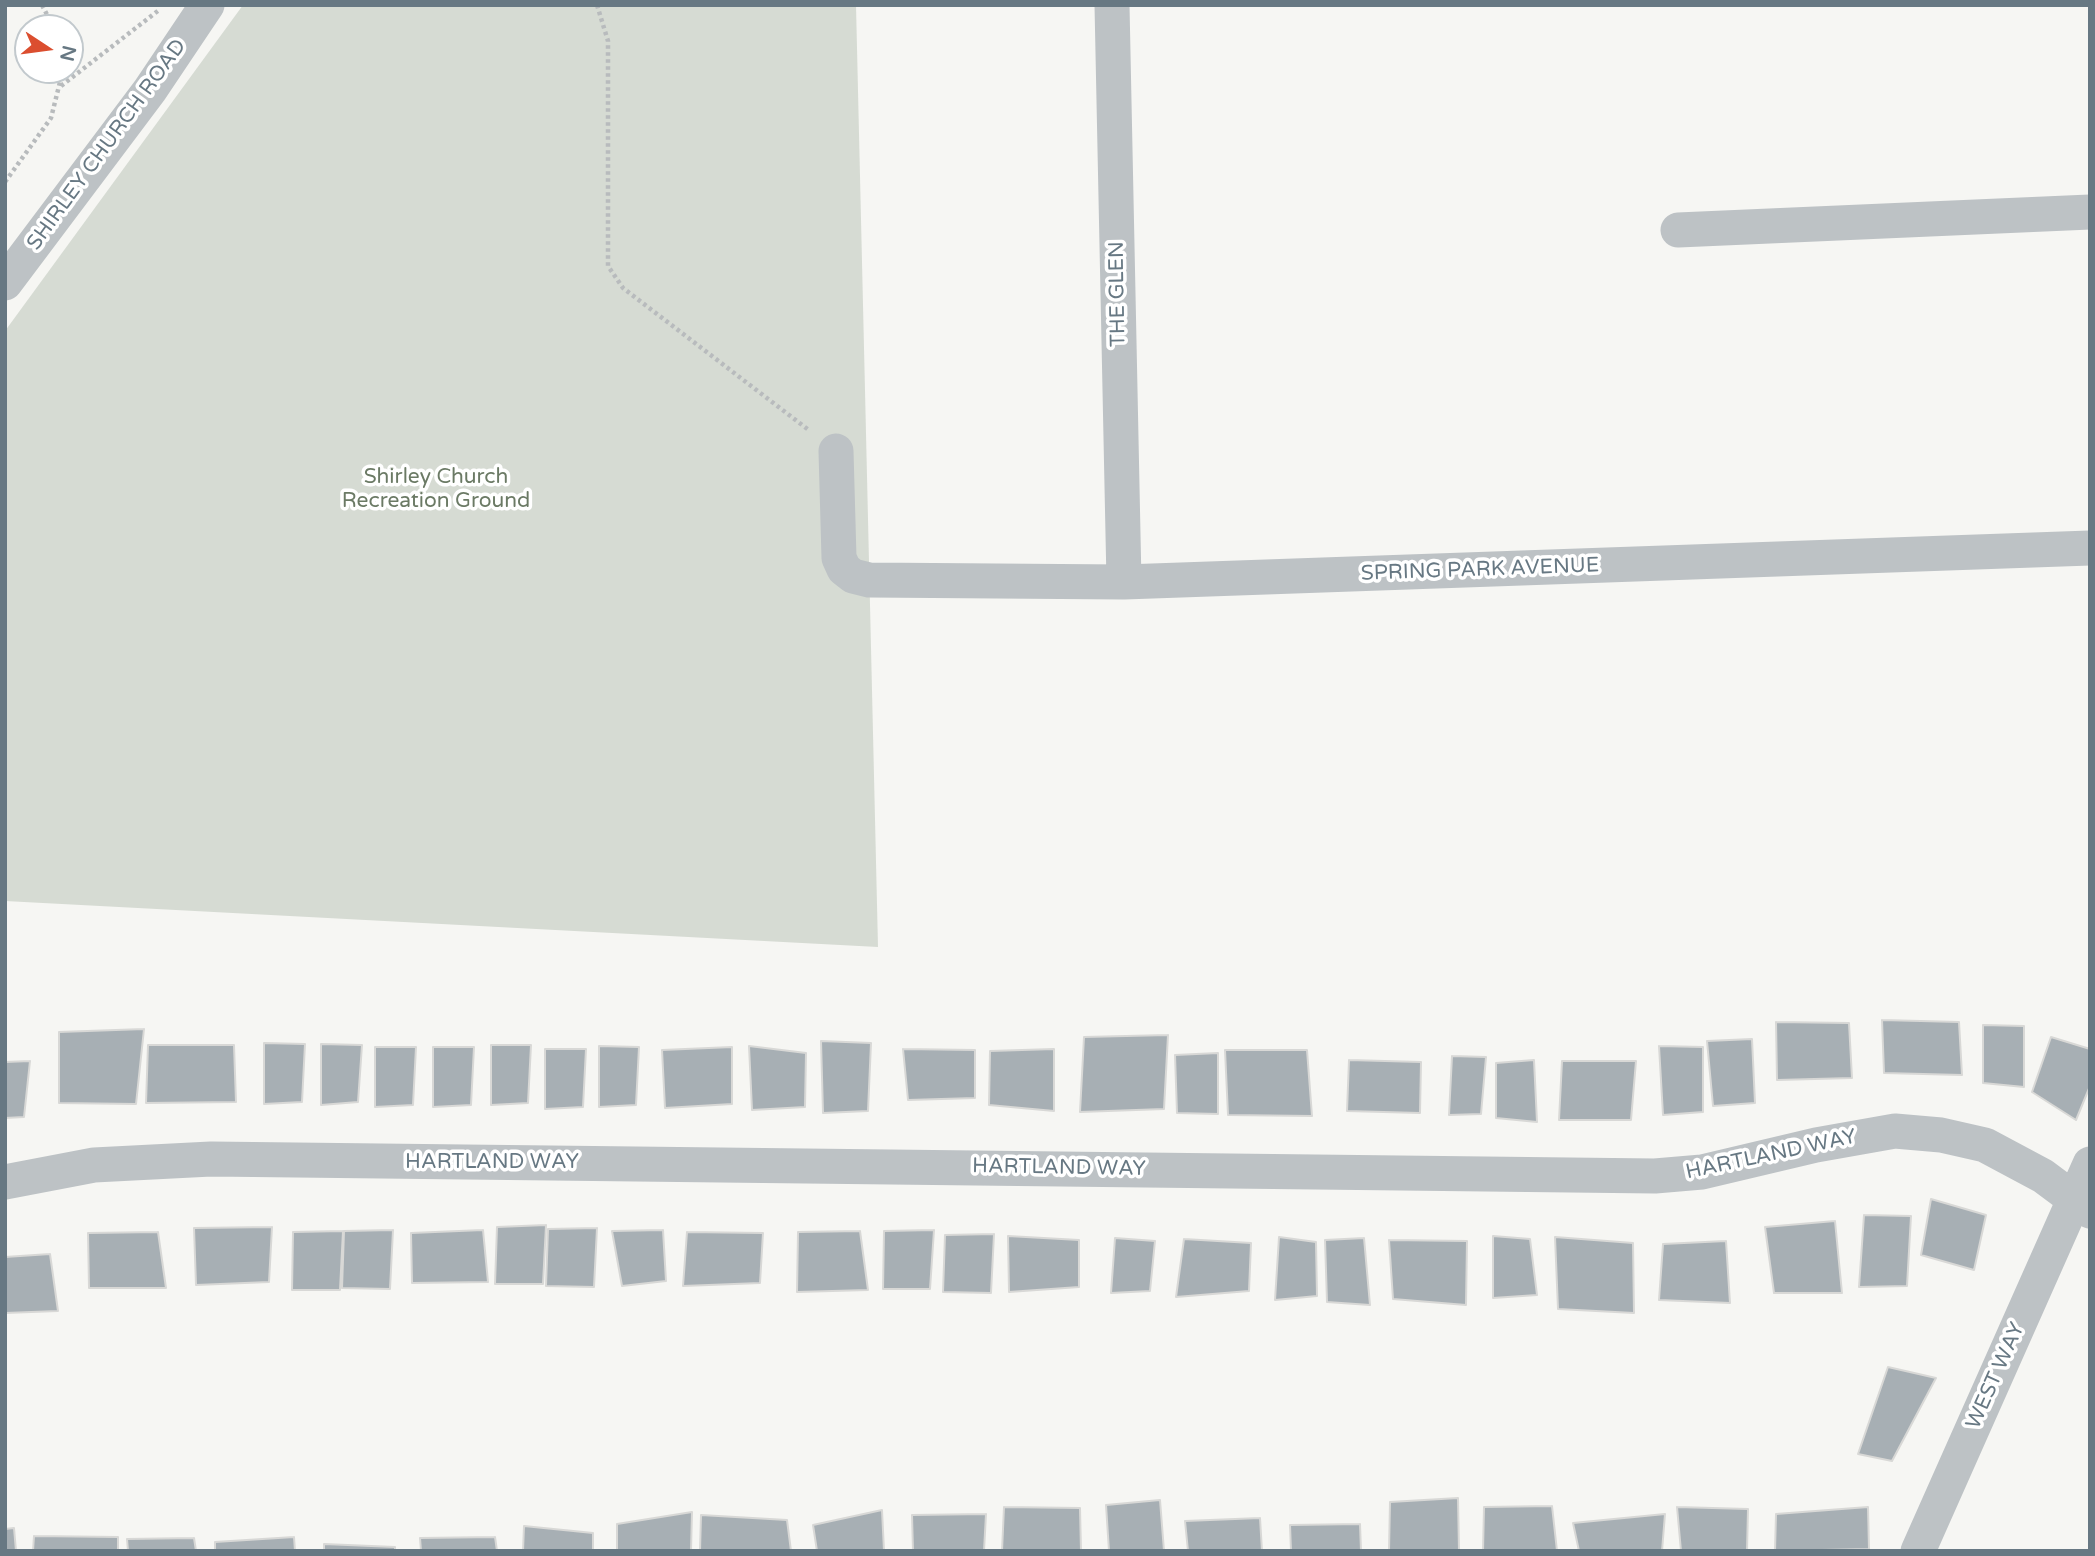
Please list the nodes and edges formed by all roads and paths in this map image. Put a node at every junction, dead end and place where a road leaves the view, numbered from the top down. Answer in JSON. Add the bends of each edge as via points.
{"nodes":[{"id":1,"x":165,"y":5,"type":"edge"},
{"id":2,"x":208,"y":5,"type":"edge"},
{"id":3,"x":597,"y":5,"type":"edge"},
{"id":4,"x":1112,"y":5,"type":"edge"},
{"id":5,"x":61,"y":86,"type":"joint"},
{"id":6,"x":5,"y":182,"type":"edge"},
{"id":7,"x":2090,"y":212,"type":"edge"},
{"id":8,"x":1678,"y":230,"type":"dead end"},
{"id":9,"x":5,"y":283,"type":"edge"},
{"id":10,"x":836,"y":451,"type":"joint"},
{"id":11,"x":2090,"y":548,"type":"edge"},
{"id":12,"x":1124,"y":582,"type":"junction"},
{"id":13,"x":2090,"y":1164,"type":"edge"},
{"id":14,"x":5,"y":1182,"type":"edge"},
{"id":15,"x":2082,"y":1206,"type":"edge"},
{"id":16,"x":1918,"y":1551,"type":"edge"}],
"edges":[{"from":1,"to":5,"type":"path"},
{"from":2,"to":9,"type":"street","name":"SHIRLEY CHURCH ROAD"},
{"from":3,"to":10,"type":"path","via":[[608,41],[608,267],[623,288]]},
{"from":4,"to":12,"type":"street","name":"THE GLEN"},
{"from":5,"to":6,"type":"path","via":[[51,118]]},
{"from":7,"to":8,"type":"street"},
{"from":10,"to":12,"type":"street","name":"SPRING PARK AVENUE","via":[[839,558],[853,576],[869,580]]},
{"from":11,"to":12,"type":"street","name":"SPRING PARK AVENUE"},
{"from":13,"to":15,"type":"street","name":"WEST WAY"},
{"from":14,"to":15,"type":"street","name":"HARTLAND WAY","via":[[94,1165],[211,1159],[1655,1176],[1723,1168],[1895,1131],[1985,1145],[2043,1175]]},
{"from":15,"to":16,"type":"street","name":"WEST WAY"}]}
